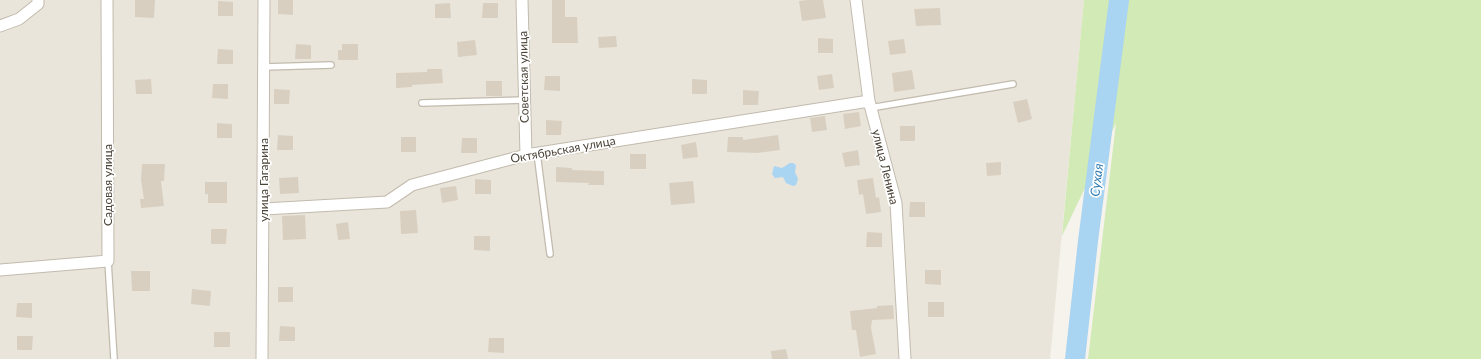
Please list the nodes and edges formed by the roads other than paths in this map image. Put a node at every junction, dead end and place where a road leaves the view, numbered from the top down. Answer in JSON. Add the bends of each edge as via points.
{"nodes":[{"id":1,"x":38,"y":0,"type":"edge"},
{"id":2,"x":107,"y":0,"type":"edge"},
{"id":3,"x":264,"y":0,"type":"edge"},
{"id":4,"x":522,"y":0,"type":"edge"},
{"id":5,"x":856,"y":0,"type":"edge"},
{"id":6,"x":0,"y":26,"type":"edge"},
{"id":7,"x":331,"y":65,"type":"dead end"},
{"id":8,"x":264,"y":67,"type":"junction"},
{"id":9,"x":1013,"y":84,"type":"dead end"},
{"id":10,"x":524,"y":100,"type":"junction"},
{"id":11,"x":422,"y":103,"type":"dead end"},
{"id":12,"x":869,"y":104,"type":"junction"},
{"id":13,"x":531,"y":154,"type":"junction"},
{"id":14,"x":264,"y":209,"type":"junction"},
{"id":15,"x":550,"y":254,"type":"dead end"},
{"id":16,"x":108,"y":261,"type":"junction"},
{"id":17,"x":0,"y":270,"type":"edge"},
{"id":18,"x":114,"y":359,"type":"edge"},
{"id":19,"x":262,"y":359,"type":"edge"},
{"id":20,"x":905,"y":359,"type":"edge"}],
"edges":[{"from":1,"to":6,"type":"street","via":[[38,4],[19,19]]},
{"from":2,"to":16,"type":"street","name":"Садовая улица"},
{"from":3,"to":8,"type":"street","name":"улица Гагарина"},
{"from":4,"to":10,"type":"street","name":"Советская улица"},
{"from":5,"to":12,"type":"street","name":"улица Ленина"},
{"from":7,"to":8,"type":"lane"},
{"from":8,"to":14,"type":"street","name":"улица Гагарина"},
{"from":9,"to":12,"type":"lane"},
{"from":10,"to":11,"type":"lane"},
{"from":10,"to":13,"type":"street","name":"Советская улица"},
{"from":12,"to":13,"type":"street","name":"Октябрьская улица"},
{"from":12,"to":20,"type":"street","name":"улица Ленина","via":[[896,204]]},
{"from":13,"to":14,"type":"street","name":"Октябрьская улица","via":[[412,185],[387,202]]},
{"from":13,"to":15,"type":"lane"},
{"from":14,"to":19,"type":"street","name":"улица Гагарина"},
{"from":16,"to":17,"type":"street"},
{"from":16,"to":18,"type":"lane"}]}
